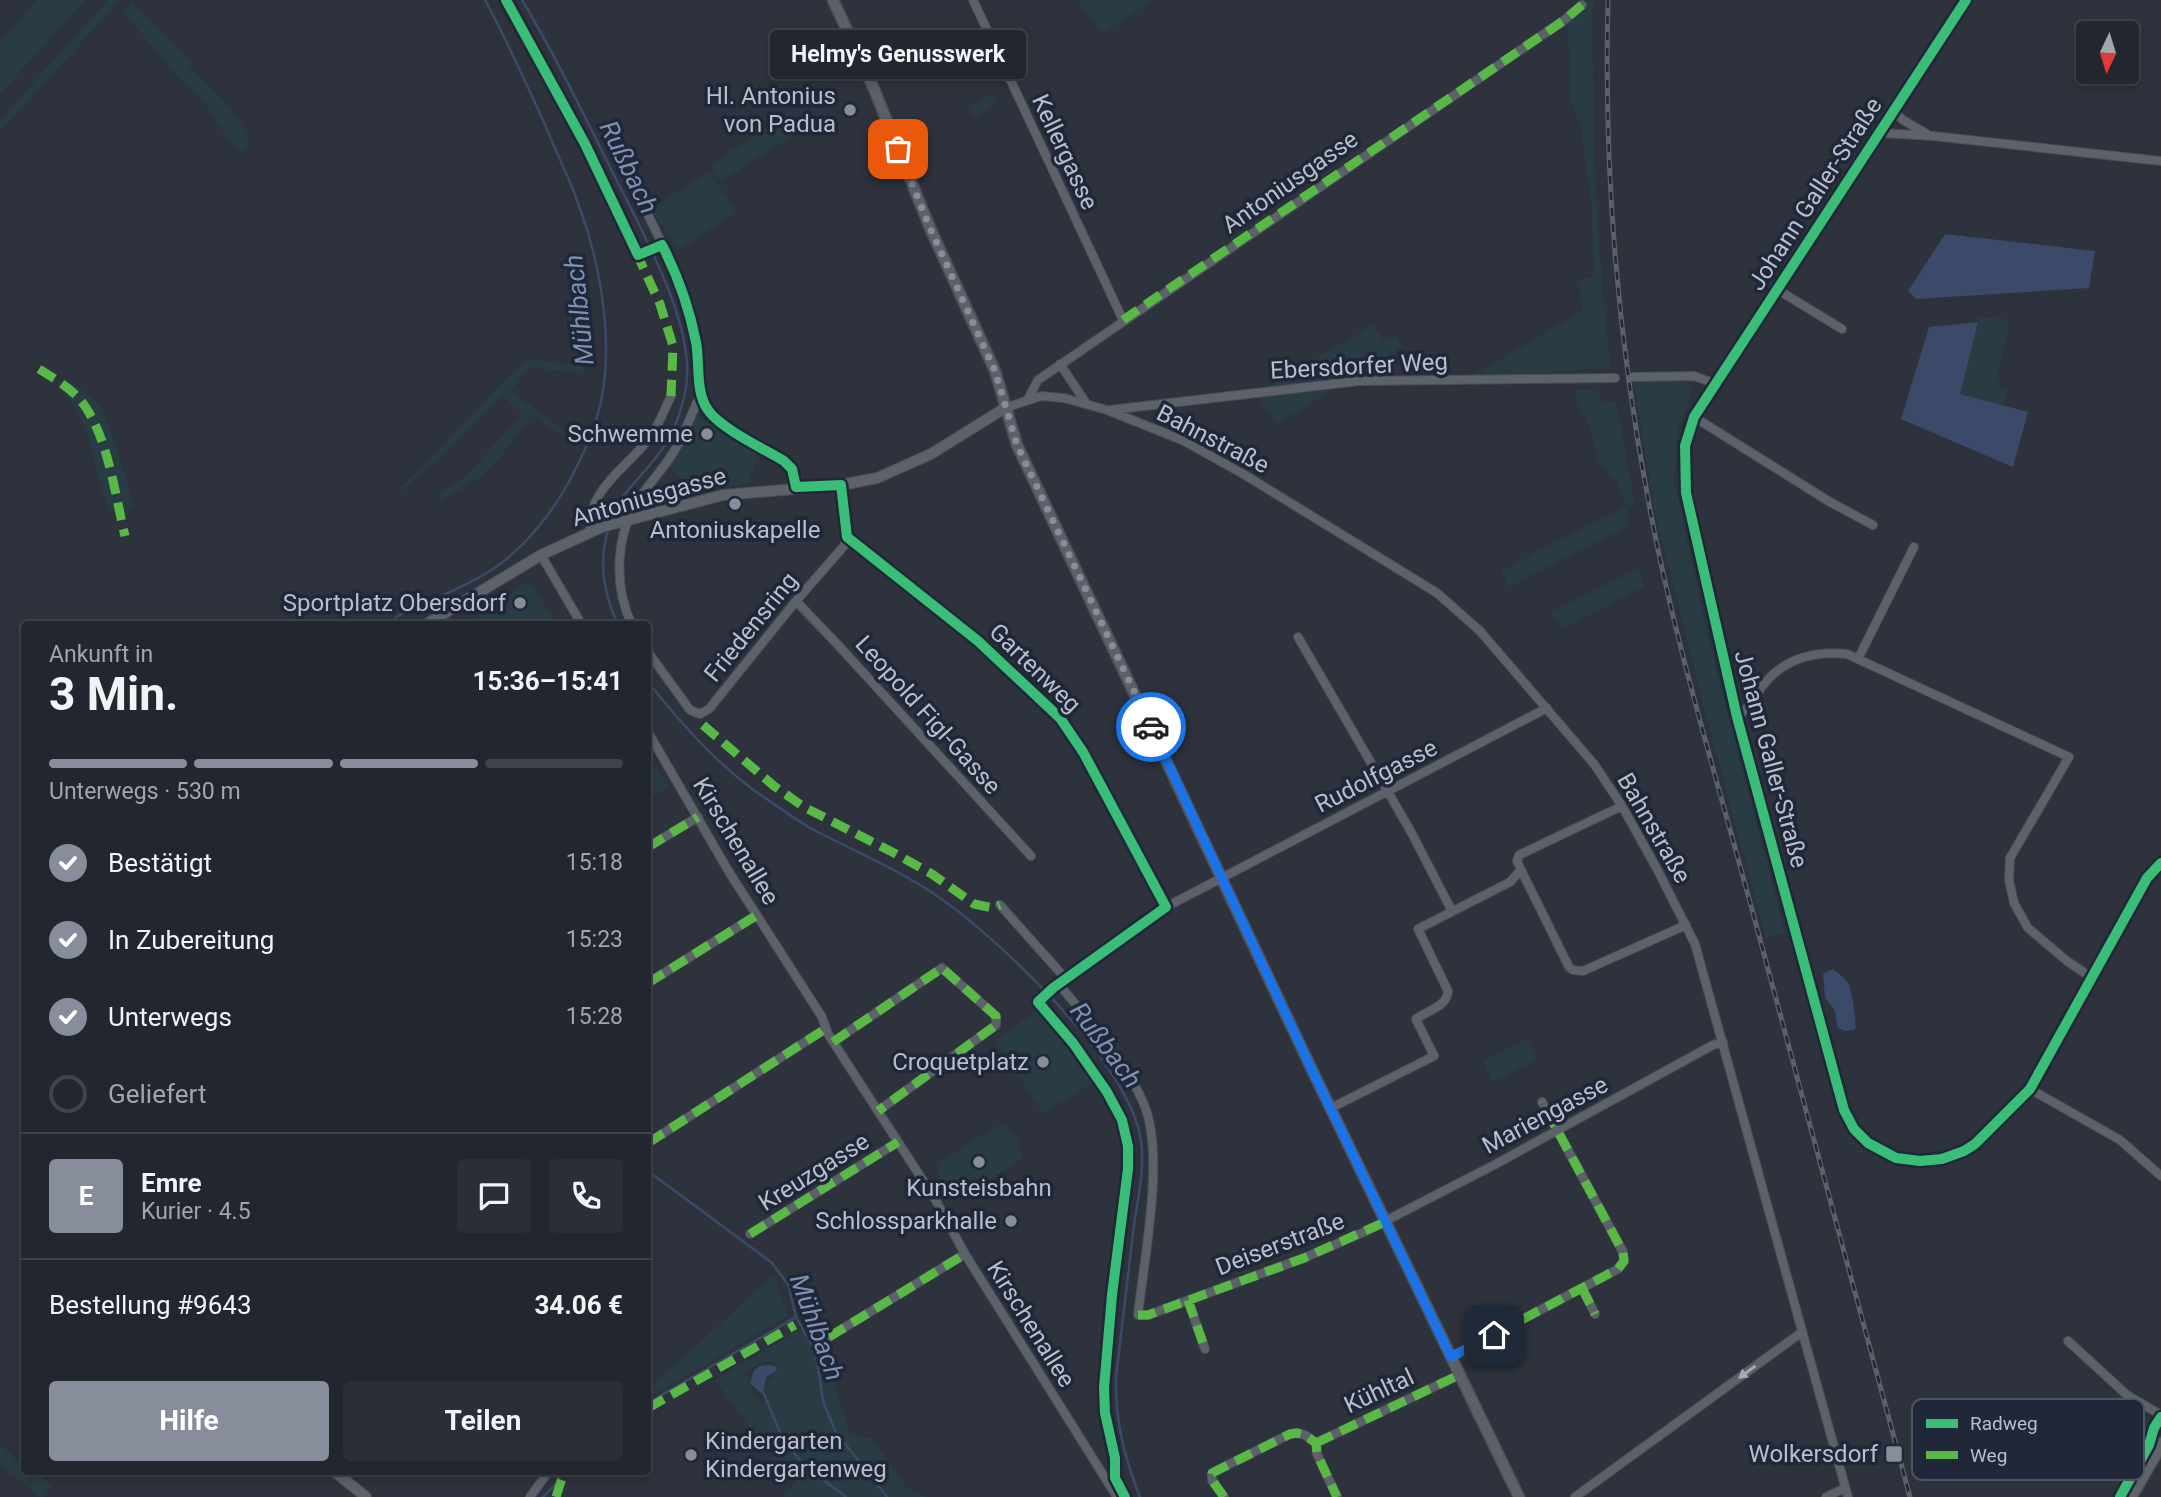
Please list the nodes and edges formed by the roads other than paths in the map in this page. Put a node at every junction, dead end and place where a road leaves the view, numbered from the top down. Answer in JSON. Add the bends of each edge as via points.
{"nodes":[{"id":1,"x":833,"y":0,"type":"edge"},
{"id":2,"x":972,"y":0,"type":"edge"},
{"id":3,"x":1966,"y":0,"type":"edge"},
{"id":4,"x":1583,"y":5,"type":"dead end"},
{"id":5,"x":1894,"y":112,"type":"junction"},
{"id":6,"x":1881,"y":133,"type":"junction"},
{"id":7,"x":1933,"y":136,"type":"junction"},
{"id":8,"x":2161,"y":161,"type":"edge"},
{"id":9,"x":638,"y":194,"type":"dead end"},
{"id":10,"x":1778,"y":290,"type":"junction"},
{"id":11,"x":1123,"y":320,"type":"junction"},
{"id":12,"x":1842,"y":329,"type":"dead end"},
{"id":13,"x":1060,"y":364,"type":"junction"},
{"id":14,"x":1633,"y":377,"type":"dead end"},
{"id":15,"x":1615,"y":378,"type":"dead end"},
{"id":16,"x":1716,"y":384,"type":"junction"},
{"id":17,"x":701,"y":394,"type":"junction"},
{"id":18,"x":671,"y":396,"type":"dead end"},
{"id":19,"x":1028,"y":399,"type":"junction"},
{"id":20,"x":1086,"y":403,"type":"junction"},
{"id":21,"x":1005,"y":408,"type":"junction"},
{"id":22,"x":1107,"y":410,"type":"junction"},
{"id":23,"x":1694,"y":417,"type":"junction"},
{"id":24,"x":841,"y":485,"type":"junction"},
{"id":25,"x":796,"y":487,"type":"junction"},
{"id":26,"x":625,"y":521,"type":"junction"},
{"id":27,"x":1873,"y":525,"type":"dead end"},
{"id":28,"x":591,"y":532,"type":"junction"},
{"id":29,"x":847,"y":537,"type":"junction"},
{"id":30,"x":1914,"y":547,"type":"dead end"},
{"id":31,"x":541,"y":555,"type":"junction"},
{"id":32,"x":796,"y":601,"type":"junction"},
{"id":33,"x":432,"y":621,"type":"edge"},
{"id":34,"x":580,"y":621,"type":"edge"},
{"id":35,"x":630,"y":621,"type":"edge"},
{"id":36,"x":1298,"y":637,"type":"dead end"},
{"id":37,"x":651,"y":656,"type":"edge"},
{"id":38,"x":1859,"y":657,"type":"junction"},
{"id":39,"x":1547,"y":708,"type":"junction"},
{"id":40,"x":1737,"y":717,"type":"junction"},
{"id":41,"x":651,"y":737,"type":"edge"},
{"id":42,"x":1387,"y":792,"type":"junction"},
{"id":43,"x":1622,"y":806,"type":"junction"},
{"id":44,"x":698,"y":817,"type":"junction"},
{"id":45,"x":651,"y":845,"type":"edge"},
{"id":46,"x":1031,"y":856,"type":"dead end"},
{"id":47,"x":2161,"y":863,"type":"edge"},
{"id":48,"x":1521,"y":870,"type":"junction"},
{"id":49,"x":1222,"y":876,"type":"junction"},
{"id":50,"x":1000,"y":905,"type":"dead end"},
{"id":51,"x":1166,"y":907,"type":"junction"},
{"id":52,"x":1452,"y":911,"type":"junction"},
{"id":53,"x":757,"y":915,"type":"junction"},
{"id":54,"x":1686,"y":925,"type":"junction"},
{"id":55,"x":2092,"y":978,"type":"junction"},
{"id":56,"x":651,"y":981,"type":"edge"},
{"id":57,"x":1063,"y":981,"type":"junction"},
{"id":58,"x":825,"y":1029,"type":"junction"},
{"id":59,"x":833,"y":1042,"type":"junction"},
{"id":60,"x":1723,"y":1042,"type":"junction"},
{"id":61,"x":2030,"y":1089,"type":"junction"},
{"id":62,"x":1542,"y":1102,"type":"dead end"},
{"id":63,"x":1331,"y":1108,"type":"junction"},
{"id":64,"x":877,"y":1111,"type":"junction"},
{"id":65,"x":1557,"y":1130,"type":"junction"},
{"id":66,"x":651,"y":1141,"type":"edge"},
{"id":67,"x":898,"y":1142,"type":"junction"},
{"id":68,"x":2161,"y":1175,"type":"edge"},
{"id":69,"x":1385,"y":1222,"type":"junction"},
{"id":70,"x":750,"y":1234,"type":"dead end"},
{"id":71,"x":965,"y":1254,"type":"junction"},
{"id":72,"x":1582,"y":1288,"type":"junction"},
{"id":73,"x":1188,"y":1300,"type":"junction"},
{"id":74,"x":1595,"y":1314,"type":"dead end"},
{"id":75,"x":1802,"y":1332,"type":"junction"},
{"id":76,"x":829,"y":1337,"type":"dead end"},
{"id":77,"x":2068,"y":1341,"type":"dead end"},
{"id":78,"x":1205,"y":1349,"type":"dead end"},
{"id":79,"x":1451,"y":1357,"type":"junction"},
{"id":80,"x":1459,"y":1375,"type":"junction"},
{"id":81,"x":2134,"y":1399,"type":"edge"},
{"id":82,"x":2144,"y":1405,"type":"edge"},
{"id":83,"x":2161,"y":1415,"type":"edge"},
{"id":84,"x":1316,"y":1443,"type":"junction"},
{"id":85,"x":2161,"y":1444,"type":"edge"},
{"id":86,"x":2144,"y":1473,"type":"edge"},
{"id":87,"x":339,"y":1475,"type":"edge"},
{"id":88,"x":546,"y":1475,"type":"dead end"},
{"id":89,"x":2140,"y":1480,"type":"edge"},
{"id":90,"x":1846,"y":1492,"type":"edge"},
{"id":91,"x":366,"y":1497,"type":"edge"},
{"id":92,"x":530,"y":1497,"type":"edge"},
{"id":93,"x":1117,"y":1497,"type":"edge"},
{"id":94,"x":1224,"y":1497,"type":"edge"},
{"id":95,"x":1337,"y":1497,"type":"edge"},
{"id":96,"x":1519,"y":1497,"type":"edge"},
{"id":97,"x":1575,"y":1497,"type":"edge"},
{"id":98,"x":1826,"y":1497,"type":"edge"},
{"id":99,"x":2130,"y":1497,"type":"edge"}],
"edges":[{"from":1,"to":21,"type":"main road","via":[[995,371]]},
{"from":2,"to":11,"type":"street","name":"Kellergasse"},
{"from":3,"to":5,"type":"street","name":"Johann Galler-Straße"},
{"from":4,"to":11,"type":"street","name":"Antoniusgasse"},
{"from":5,"to":6,"type":"street","name":"Johann Galler-Straße"},
{"from":5,"to":7,"type":"street"},
{"from":6,"to":7,"type":"street"},
{"from":6,"to":10,"type":"street","name":"Johann Galler-Straße"},
{"from":7,"to":8,"type":"street"},
{"from":9,"to":17,"type":"street","via":[[679,279],[697,348]]},
{"from":10,"to":12,"type":"street","name":"Johann Galler-Straße"},
{"from":10,"to":16,"type":"street","name":"Johann Galler-Straße"},
{"from":11,"to":13,"type":"street","name":"Antoniusgasse"},
{"from":13,"to":19,"type":"street","name":"Antoniusgasse","via":[[1038,380]]},
{"from":13,"to":20,"type":"street"},
{"from":14,"to":16,"type":"street","via":[[1694,376]]},
{"from":15,"to":22,"type":"street","name":"Ebersdorfer Weg","via":[[1359,381]]},
{"from":16,"to":23,"type":"street","name":"Johann Galler-Straße"},
{"from":17,"to":25,"type":"street","via":[[716,420],[784,461],[792,469]]},
{"from":17,"to":26,"type":"street","via":[[677,447]]},
{"from":18,"to":28,"type":"street","via":[[648,440],[598,498],[589,523]]},
{"from":19,"to":20,"type":"street","name":"Bahnstraße","via":[[1051,396]]},
{"from":19,"to":21,"type":"street"},
{"from":20,"to":22,"type":"street","name":"Bahnstraße"},
{"from":21,"to":24,"type":"street","name":"Antoniusgasse","via":[[913,463],[877,478]]},
{"from":21,"to":49,"type":"main road","via":[[1017,445]]},
{"from":22,"to":39,"type":"street","name":"Bahnstraße","via":[[1182,440],[1437,593],[1480,631]]},
{"from":23,"to":27,"type":"street"},
{"from":23,"to":40,"type":"street","name":"Johann Galler-Straße","via":[[1685,446],[1686,494]]},
{"from":24,"to":25,"type":"street","name":"Antoniusgasse"},
{"from":24,"to":29,"type":"street"},
{"from":25,"to":26,"type":"street","name":"Antoniusgasse","via":[[723,495]]},
{"from":26,"to":28,"type":"street","name":"Antoniusgasse"},
{"from":26,"to":35,"type":"street","via":[[619,581]]},
{"from":28,"to":31,"type":"street","name":"Antoniusgasse"},
{"from":29,"to":32,"type":"street","name":"Friedensring"},
{"from":29,"to":51,"type":"street","name":"Gartenweg","via":[[978,641],[1060,718]]},
{"from":30,"to":38,"type":"street"},
{"from":31,"to":33,"type":"street","name":"Antoniusgasse"},
{"from":31,"to":34,"type":"street"},
{"from":32,"to":37,"type":"street","name":"Friedensring","via":[[703,714],[690,710]]},
{"from":32,"to":46,"type":"street","name":"Leopold Figl-Gasse"},
{"from":36,"to":42,"type":"street"},
{"from":38,"to":40,"type":"street","name":"Johann Galler-Straße","via":[[1835,652],[1799,657],[1776,671]]},
{"from":38,"to":55,"type":"street","name":"Johann Galler-Straße","via":[[2069,757],[2010,858],[2009,880],[2014,903],[2028,928]]},
{"from":39,"to":42,"type":"street","name":"Rudolfgasse"},
{"from":39,"to":43,"type":"street","name":"Bahnstraße"},
{"from":40,"to":61,"type":"street","name":"Johann Galler-Straße","via":[[1844,1110],[1854,1129],[1868,1143],[1896,1158],[1942,1159],[1975,1144]]},
{"from":41,"to":44,"type":"street","name":"Kirschenallee"},
{"from":42,"to":49,"type":"street","name":"Rudolfgasse"},
{"from":42,"to":52,"type":"street"},
{"from":43,"to":48,"type":"street","via":[[1519,855]]},
{"from":43,"to":54,"type":"street","name":"Bahnstraße"},
{"from":44,"to":45,"type":"street"},
{"from":44,"to":53,"type":"street","name":"Kirschenallee"},
{"from":47,"to":55,"type":"street","name":"Johann Galler-Straße","via":[[2147,878]]},
{"from":48,"to":52,"type":"street","via":[[1510,882]]},
{"from":48,"to":54,"type":"street","via":[[1573,971],[1583,971]]},
{"from":49,"to":51,"type":"street","name":"Rudolfgasse"},
{"from":49,"to":63,"type":"main road"},
{"from":50,"to":57,"type":"street"},
{"from":51,"to":57,"type":"street","name":"Rudolfgasse"},
{"from":52,"to":63,"type":"street","via":[[1418,929],[1447,990],[1442,1004],[1416,1019],[1434,1056]]},
{"from":53,"to":56,"type":"street"},
{"from":53,"to":58,"type":"street","name":"Kirschenallee","via":[[816,1007]]},
{"from":54,"to":60,"type":"street","name":"Bahnstraße"},
{"from":55,"to":61,"type":"street","name":"Johann Galler-Straße"},
{"from":57,"to":73,"type":"street","name":"Deiserstraße","via":[[1120,1063],[1148,1116],[1153,1176],[1138,1315]]},
{"from":58,"to":59,"type":"street","name":"Kirschenallee"},
{"from":58,"to":66,"type":"street"},
{"from":59,"to":64,"type":"street","name":"Kirschenallee"},
{"from":59,"to":64,"type":"street","via":[[942,968],[996,1016],[996,1025]]},
{"from":60,"to":65,"type":"street","name":"Mariengasse"},
{"from":60,"to":75,"type":"street","name":"Bahnstraße"},
{"from":61,"to":68,"type":"street","via":[[2120,1140]]},
{"from":62,"to":65,"type":"street"},
{"from":63,"to":69,"type":"main road"},
{"from":64,"to":67,"type":"street","name":"Kirschenallee"},
{"from":65,"to":69,"type":"street","name":"Mariengasse"},
{"from":65,"to":72,"type":"street","via":[[1623,1252],[1618,1269]]},
{"from":67,"to":70,"type":"street","name":"Kreuzgasse"},
{"from":67,"to":71,"type":"street","name":"Kirschenallee"},
{"from":69,"to":73,"type":"street","name":"Deiserstraße","via":[[1304,1258]]},
{"from":69,"to":79,"type":"main road"},
{"from":71,"to":76,"type":"street"},
{"from":71,"to":93,"type":"street","name":"Kirschenallee"},
{"from":72,"to":74,"type":"street"},
{"from":72,"to":79,"type":"street"},
{"from":73,"to":78,"type":"street"},
{"from":75,"to":90,"type":"street","name":"Bahnstraße"},
{"from":75,"to":97,"type":"street","one_way":true},
{"from":77,"to":81,"type":"street"},
{"from":79,"to":80,"type":"main road"},
{"from":80,"to":84,"type":"street","name":"Kühltal"},
{"from":80,"to":96,"type":"main road"},
{"from":82,"to":83,"type":"street"},
{"from":84,"to":94,"type":"street","via":[[1290,1434],[1208,1473]]},
{"from":84,"to":95,"type":"street"},
{"from":85,"to":86,"type":"main road"},
{"from":87,"to":91,"type":"street"},
{"from":88,"to":92,"type":"street"},
{"from":89,"to":99,"type":"main road"},
{"from":90,"to":98,"type":"street"}]}
